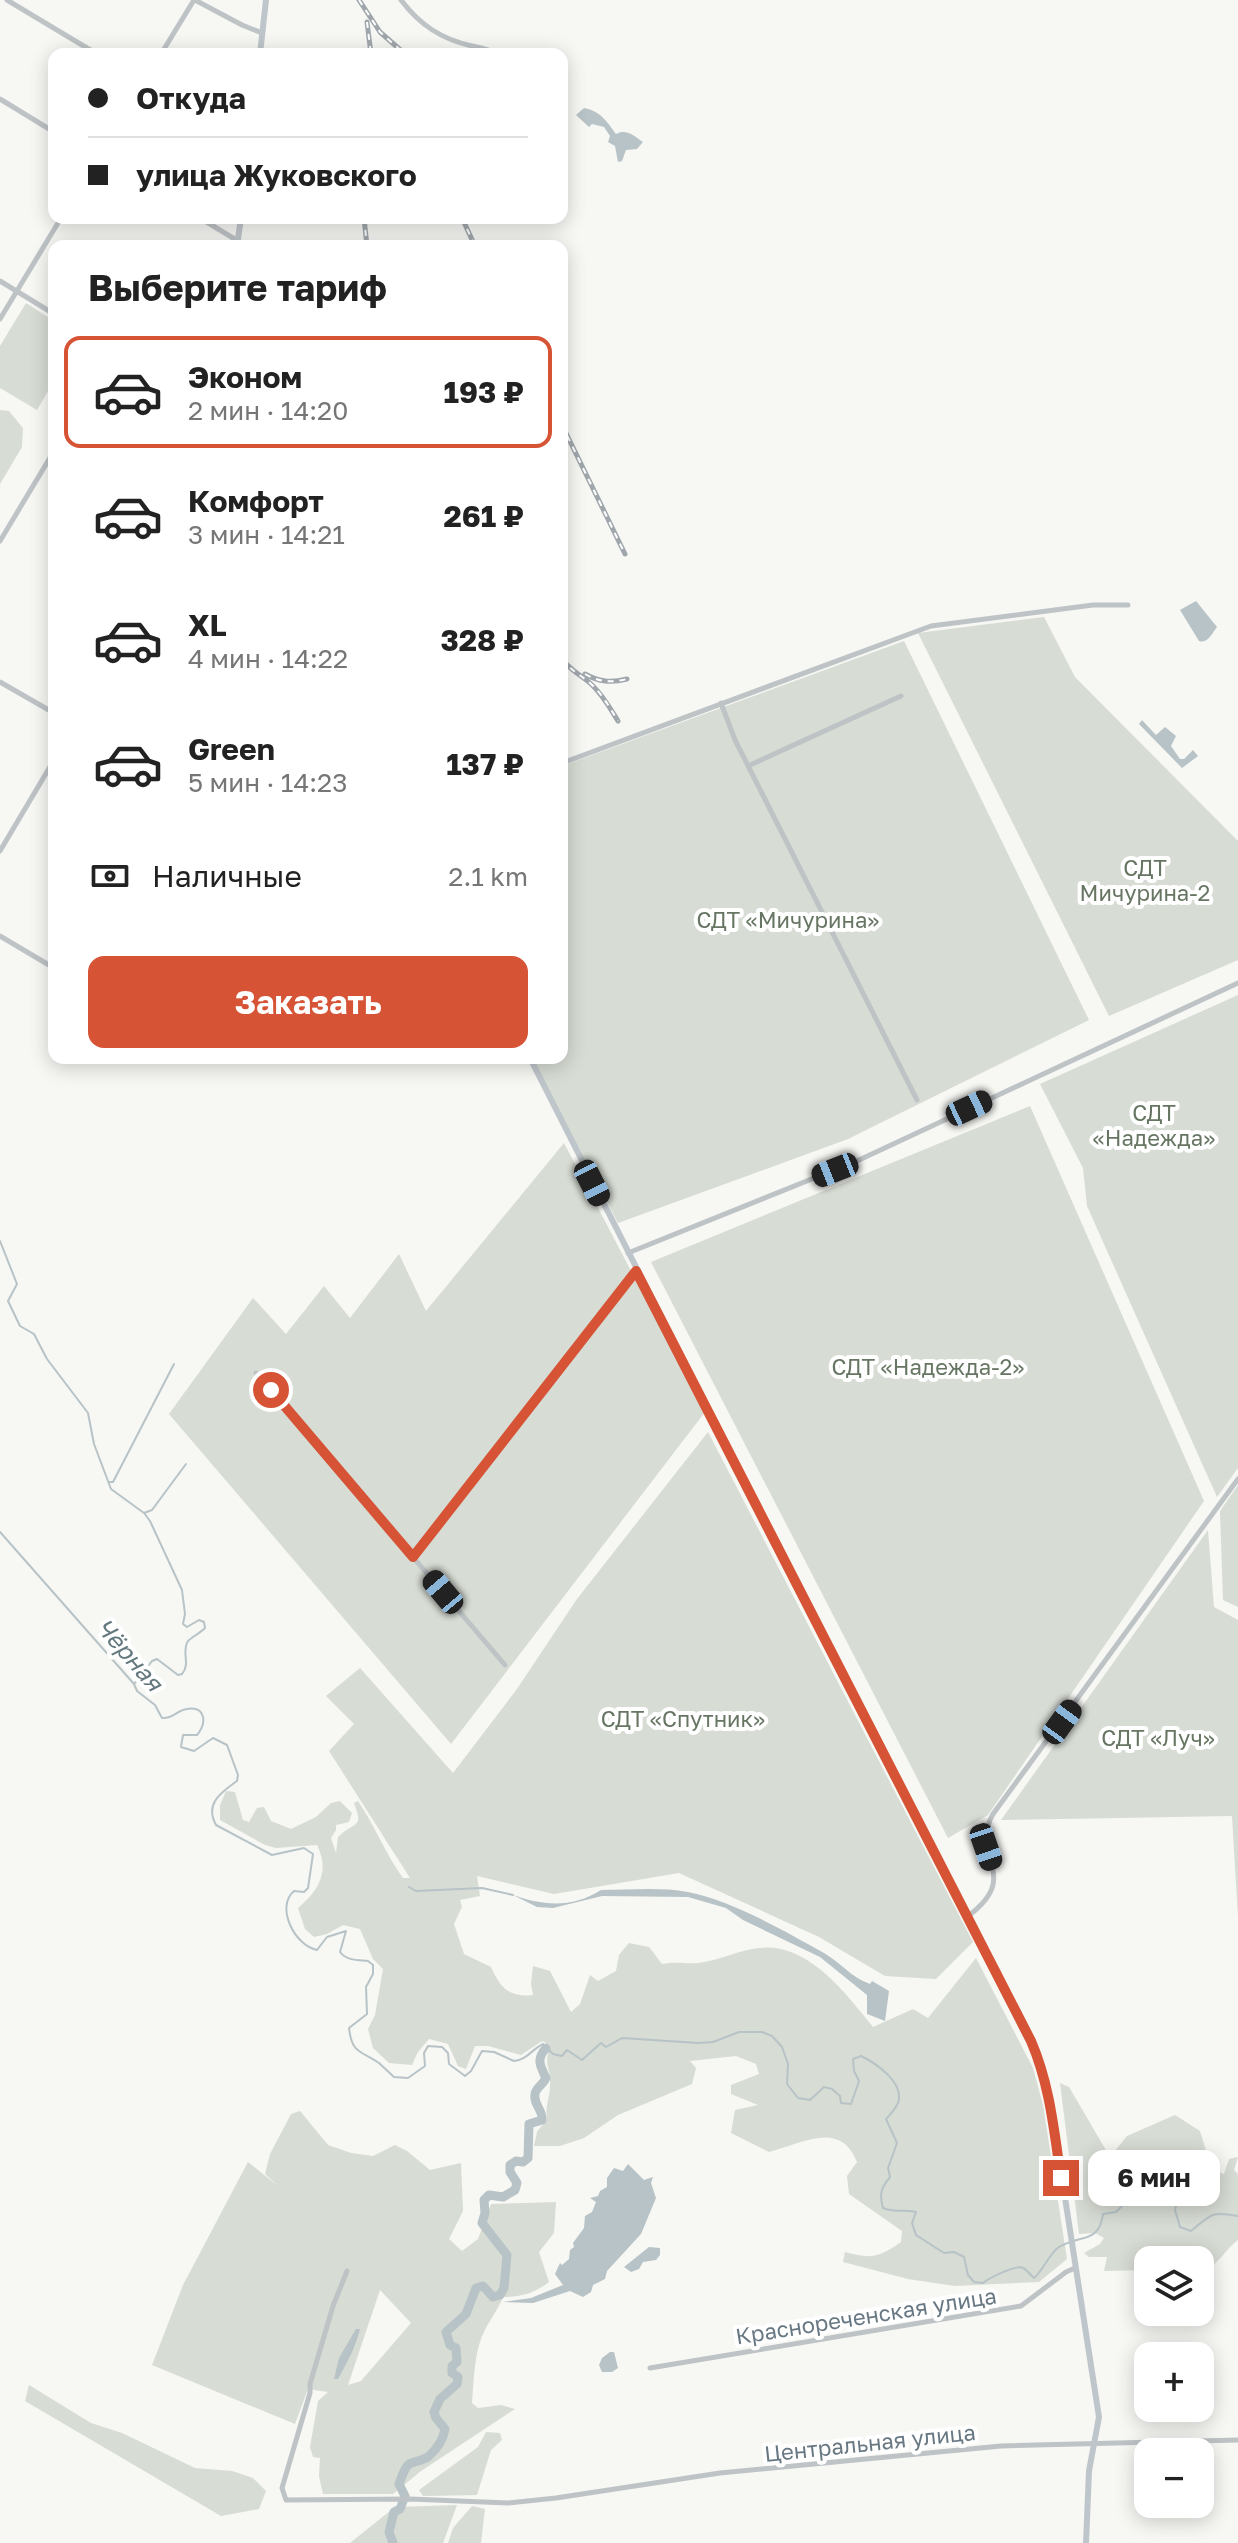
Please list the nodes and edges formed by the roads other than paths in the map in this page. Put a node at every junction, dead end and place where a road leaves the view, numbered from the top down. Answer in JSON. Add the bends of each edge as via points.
{"nodes":[{"id":1,"x":7,"y":0,"type":"edge"},
{"id":2,"x":194,"y":0,"type":"edge"},
{"id":3,"x":266,"y":0,"type":"edge"},
{"id":4,"x":401,"y":0,"type":"edge"},
{"id":5,"x":262,"y":33,"type":"junction"},
{"id":6,"x":87,"y":48,"type":"edge"},
{"id":7,"x":165,"y":48,"type":"edge"},
{"id":8,"x":261,"y":48,"type":"edge"},
{"id":9,"x":486,"y":48,"type":"edge"},
{"id":10,"x":0,"y":99,"type":"edge"},
{"id":11,"x":48,"y":128,"type":"edge"},
{"id":12,"x":57,"y":224,"type":"edge"},
{"id":13,"x":209,"y":224,"type":"edge"},
{"id":14,"x":233,"y":240,"type":"edge"},
{"id":15,"x":0,"y":281,"type":"edge"},
{"id":16,"x":16,"y":291,"type":"junction"},
{"id":17,"x":48,"y":310,"type":"edge"},
{"id":18,"x":0,"y":319,"type":"edge"},
{"id":19,"x":48,"y":461,"type":"edge"},
{"id":20,"x":0,"y":541,"type":"edge"},
{"id":21,"x":1128,"y":605,"type":"dead end"},
{"id":22,"x":0,"y":682,"type":"edge"},
{"id":23,"x":901,"y":696,"type":"dead end"},
{"id":24,"x":720,"y":703,"type":"junction"},
{"id":25,"x":48,"y":710,"type":"edge"},
{"id":26,"x":568,"y":761,"type":"edge"},
{"id":27,"x":748,"y":766,"type":"junction"},
{"id":28,"x":48,"y":770,"type":"edge"},
{"id":29,"x":0,"y":851,"type":"edge"},
{"id":30,"x":0,"y":936,"type":"edge"},
{"id":31,"x":48,"y":964,"type":"edge"},
{"id":32,"x":1238,"y":983,"type":"edge"},
{"id":33,"x":533,"y":1064,"type":"edge"},
{"id":34,"x":917,"y":1100,"type":"dead end"},
{"id":35,"x":627,"y":1253,"type":"junction"},
{"id":36,"x":636,"y":1271,"type":"junction"},
{"id":37,"x":256,"y":1373,"type":"dead end"},
{"id":38,"x":1238,"y":1479,"type":"edge"},
{"id":39,"x":413,"y":1557,"type":"junction"},
{"id":40,"x":505,"y":1665,"type":"dead end"},
{"id":41,"x":967,"y":1917,"type":"junction"},
{"id":42,"x":1075,"y":2268,"type":"junction"},
{"id":43,"x":347,"y":2271,"type":"dead end"},
{"id":44,"x":650,"y":2368,"type":"dead end"},
{"id":45,"x":1238,"y":2440,"type":"edge"},
{"id":46,"x":1095,"y":2445,"type":"junction"},
{"id":47,"x":1086,"y":2543,"type":"edge"}],
"edges":[{"from":1,"to":6,"type":"street"},
{"from":2,"to":5,"type":"street"},
{"from":2,"to":7,"type":"street"},
{"from":3,"to":5,"type":"main road"},
{"from":4,"to":9,"type":"street","via":[[437,34]]},
{"from":5,"to":8,"type":"main road"},
{"from":10,"to":11,"type":"street"},
{"from":12,"to":16,"type":"street"},
{"from":13,"to":14,"type":"street"},
{"from":15,"to":16,"type":"street"},
{"from":16,"to":17,"type":"street"},
{"from":16,"to":18,"type":"street"},
{"from":19,"to":20,"type":"street"},
{"from":21,"to":24,"type":"street","via":[[931,626]]},
{"from":22,"to":25,"type":"street"},
{"from":23,"to":27,"type":"street"},
{"from":24,"to":26,"type":"street"},
{"from":24,"to":27,"type":"street"},
{"from":27,"to":34,"type":"street"},
{"from":28,"to":29,"type":"street"},
{"from":30,"to":31,"type":"street"},
{"from":32,"to":35,"type":"street","via":[[859,1160]]},
{"from":33,"to":35,"type":"main road"},
{"from":35,"to":36,"type":"main road"},
{"from":36,"to":39,"type":"street"},
{"from":36,"to":41,"type":"main road"},
{"from":37,"to":39,"type":"street"},
{"from":38,"to":41,"type":"street","via":[[993,1814],[985,1840],[995,1882],[981,1906]]},
{"from":39,"to":40,"type":"street"},
{"from":41,"to":42,"type":"main road","via":[[1040,2063]]},
{"from":42,"to":44,"type":"street","name":"Краснореченская улица","via":[[1009,2309]]},
{"from":42,"to":46,"type":"main road","via":[[1097,2398]]},
{"from":43,"to":46,"type":"street","name":"Центральная улица","via":[[282,2488],[286,2500],[508,2503],[720,2473],[1001,2446]]},
{"from":45,"to":46,"type":"street","name":"Центральная улица"},
{"from":46,"to":47,"type":"main road"}]}
